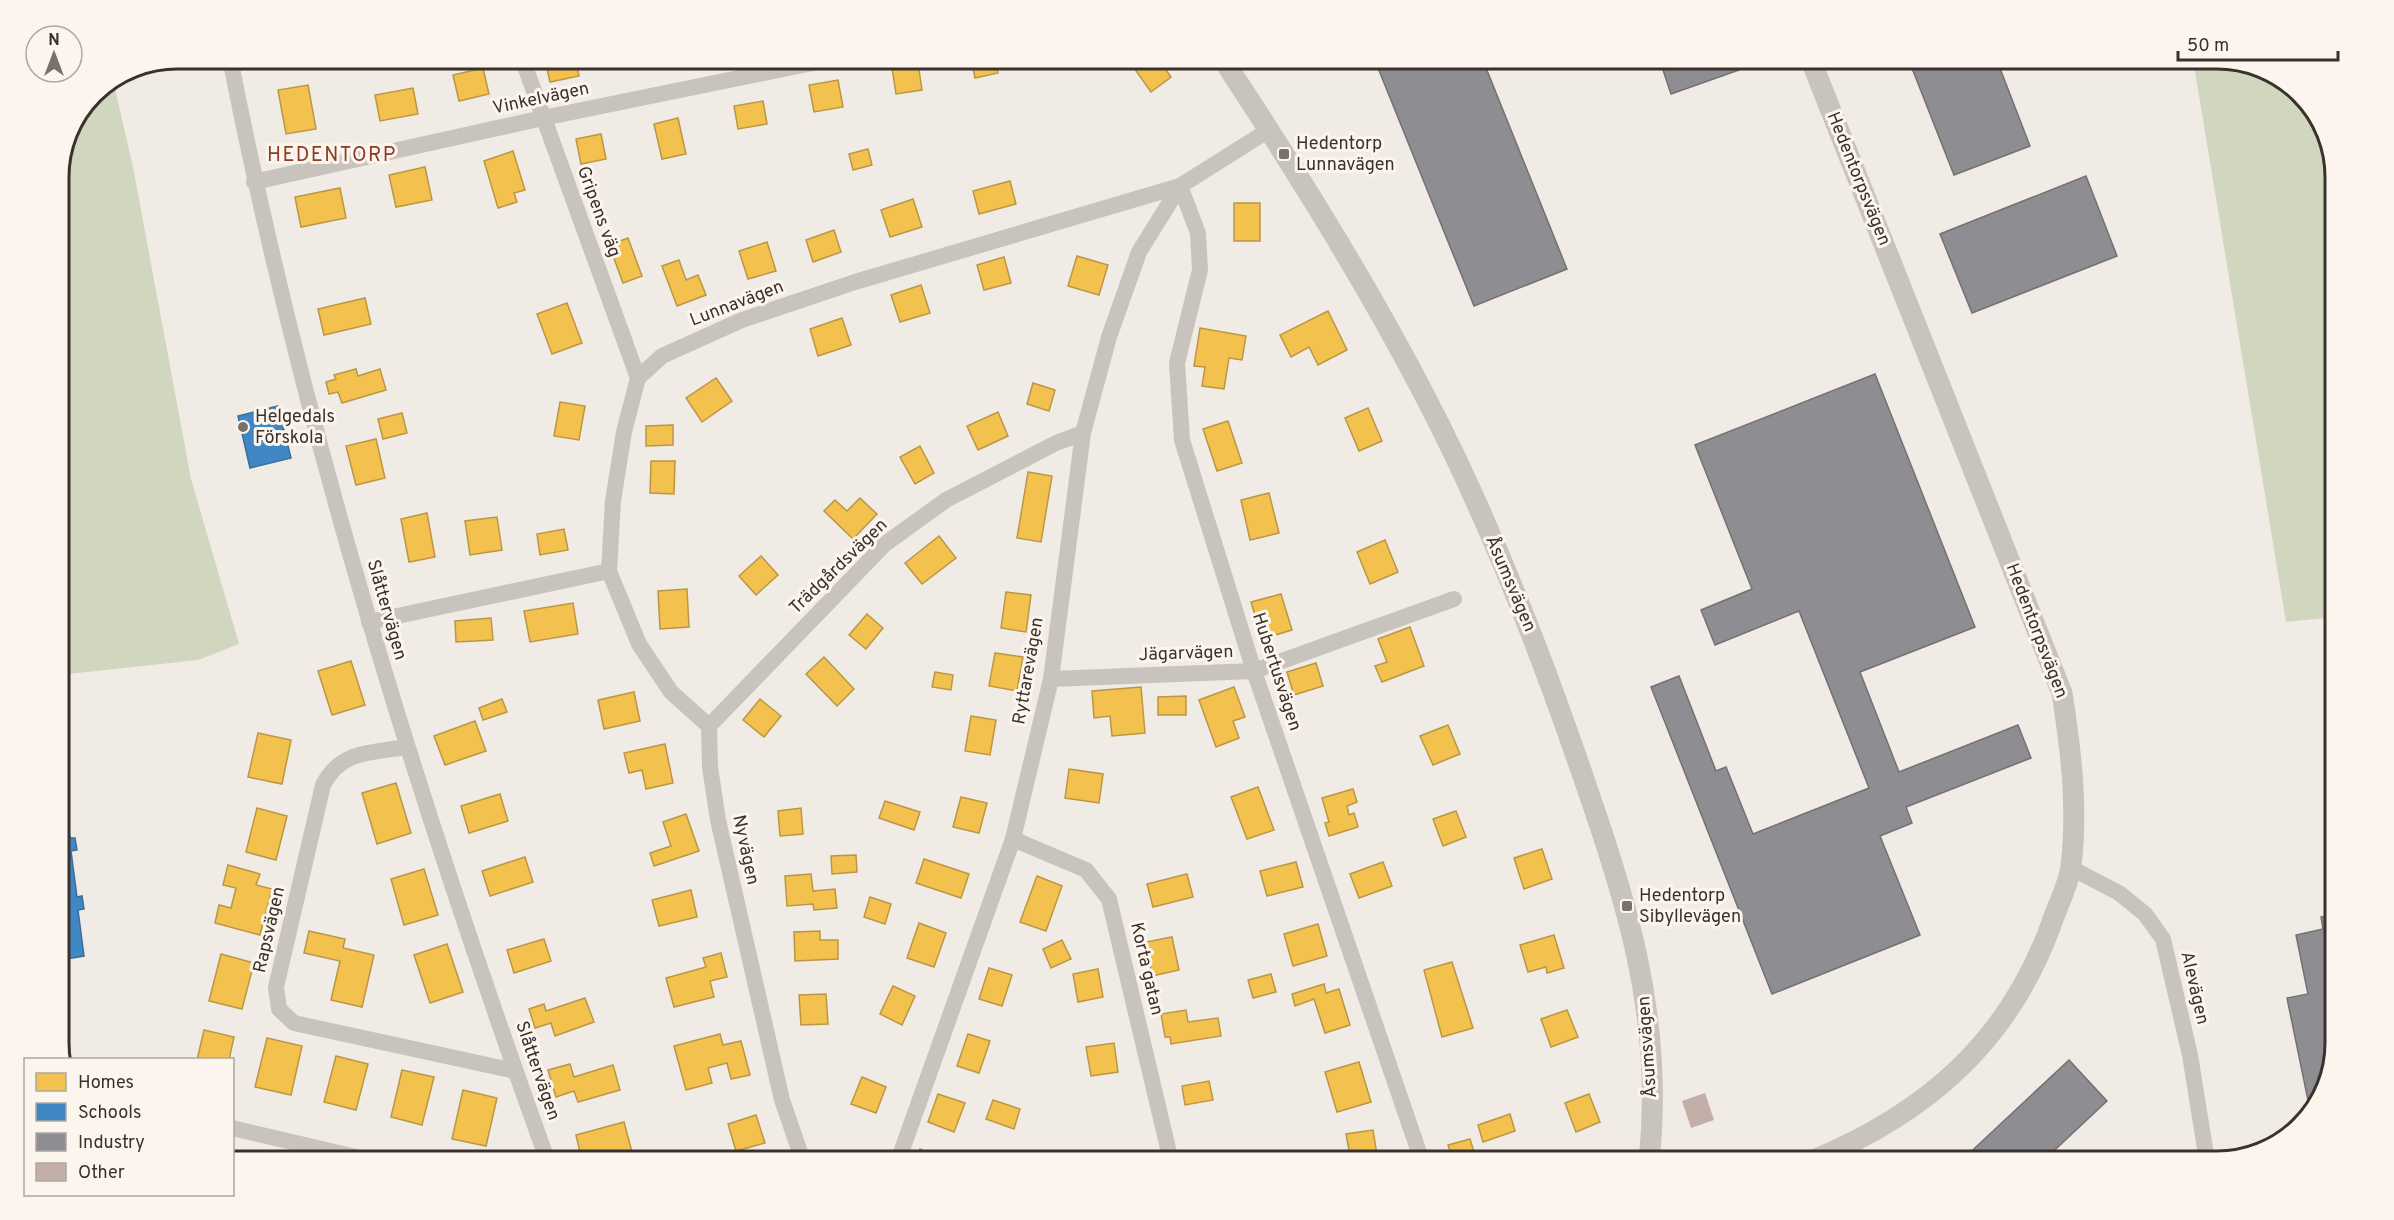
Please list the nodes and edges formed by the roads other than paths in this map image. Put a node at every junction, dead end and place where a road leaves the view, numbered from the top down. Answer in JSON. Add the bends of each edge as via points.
{"nodes":[{"id":1,"x":232,"y":69,"type":"edge"},
{"id":2,"x":526,"y":69,"type":"edge"},
{"id":3,"x":749,"y":69,"type":"edge"},
{"id":4,"x":1229,"y":69,"type":"edge"},
{"id":5,"x":1814,"y":69,"type":"edge"},
{"id":6,"x":543,"y":118,"type":"junction"},
{"id":7,"x":1269,"y":130,"type":"junction"},
{"id":8,"x":254,"y":182,"type":"junction"},
{"id":9,"x":1180,"y":186,"type":"junction"},
{"id":10,"x":638,"y":378,"type":"junction"},
{"id":11,"x":1083,"y":433,"type":"junction"},
{"id":12,"x":609,"y":571,"type":"junction"},
{"id":13,"x":1454,"y":600,"type":"dead end"},
{"id":14,"x":369,"y":622,"type":"junction"},
{"id":15,"x":1254,"y":671,"type":"junction"},
{"id":16,"x":1051,"y":679,"type":"junction"},
{"id":17,"x":709,"y":726,"type":"junction"},
{"id":18,"x":406,"y":747,"type":"junction"},
{"id":19,"x":1013,"y":839,"type":"junction"},
{"id":20,"x":2071,"y":868,"type":"junction"},
{"id":21,"x":515,"y":1071,"type":"junction"},
{"id":22,"x":234,"y":1128,"type":"edge"},
{"id":23,"x":330,"y":1151,"type":"edge"},
{"id":24,"x":544,"y":1151,"type":"edge"},
{"id":25,"x":800,"y":1151,"type":"edge"},
{"id":26,"x":902,"y":1151,"type":"edge"},
{"id":27,"x":1169,"y":1151,"type":"edge"},
{"id":28,"x":1419,"y":1151,"type":"edge"},
{"id":29,"x":1650,"y":1151,"type":"edge"},
{"id":30,"x":1835,"y":1151,"type":"edge"},
{"id":31,"x":2205,"y":1151,"type":"edge"}],
"edges":[{"from":1,"to":8,"type":"street","name":"Slåttervägen"},
{"from":2,"to":6,"type":"street","name":"Gripens väg"},
{"from":3,"to":6,"type":"street","name":"Vinkelvägen"},
{"from":4,"to":7,"type":"street","name":"Åsumsvägen"},
{"from":5,"to":20,"type":"street","name":"Hedentorpsvägen","via":[[2062,693],[2072,755]]},
{"from":6,"to":8,"type":"street","name":"Vinkelvägen"},
{"from":6,"to":10,"type":"street","name":"Gripens väg"},
{"from":7,"to":9,"type":"street","name":"Lunnavägen"},
{"from":7,"to":29,"type":"street","name":"Åsumsvägen","via":[[1428,401],[1468,484],[1549,679],[1627,906],[1641,968],[1652,1057]]},
{"from":8,"to":14,"type":"street","name":"Slåttervägen","via":[[304,391]]},
{"from":9,"to":10,"type":"street","name":"Lunnavägen","via":[[855,282],[742,320],[662,356]]},
{"from":9,"to":11,"type":"street","name":"Ryttarevägen","via":[[1139,252],[1109,337]]},
{"from":9,"to":15,"type":"street","name":"Hubertusvägen","via":[[1198,233],[1200,270],[1176,363],[1182,440]]},
{"from":10,"to":12,"type":"street","via":[[613,501]]},
{"from":11,"to":16,"type":"street","name":"Ryttarevägen"},
{"from":11,"to":17,"type":"street","name":"Trädgårdsvägen","via":[[946,500],[885,544]]},
{"from":12,"to":14,"type":"street"},
{"from":12,"to":17,"type":"street","via":[[639,644],[671,692]]},
{"from":13,"to":15,"type":"street","name":"Jägarvägen"},
{"from":14,"to":18,"type":"street","name":"Slåttervägen"},
{"from":15,"to":16,"type":"street","name":"Jägarvägen"},
{"from":15,"to":28,"type":"street","name":"Hubertusvägen"},
{"from":16,"to":19,"type":"street","name":"Ryttarevägen"},
{"from":17,"to":25,"type":"street","name":"Nyvägen","via":[[718,820],[782,1100]]},
{"from":18,"to":21,"type":"street","name":"Slåttervägen"},
{"from":18,"to":21,"type":"street","name":"Rapsvägen","via":[[347,758],[332,769],[323,785],[276,987],[279,1010],[294,1023]]},
{"from":19,"to":26,"type":"street","name":"Ryttarevägen"},
{"from":19,"to":27,"type":"street","name":"Korta gatan","via":[[1086,870],[1109,898]]},
{"from":20,"to":30,"type":"street","name":"Hedentorpsvägen","via":[[2042,950],[1985,1042],[1920,1103],[1874,1134]]},
{"from":20,"to":31,"type":"street","name":"Alevägen","via":[[2119,893],[2145,914],[2163,939],[2190,1055]]},
{"from":21,"to":24,"type":"street","name":"Slåttervägen"},
{"from":22,"to":23,"type":"street"}]}
